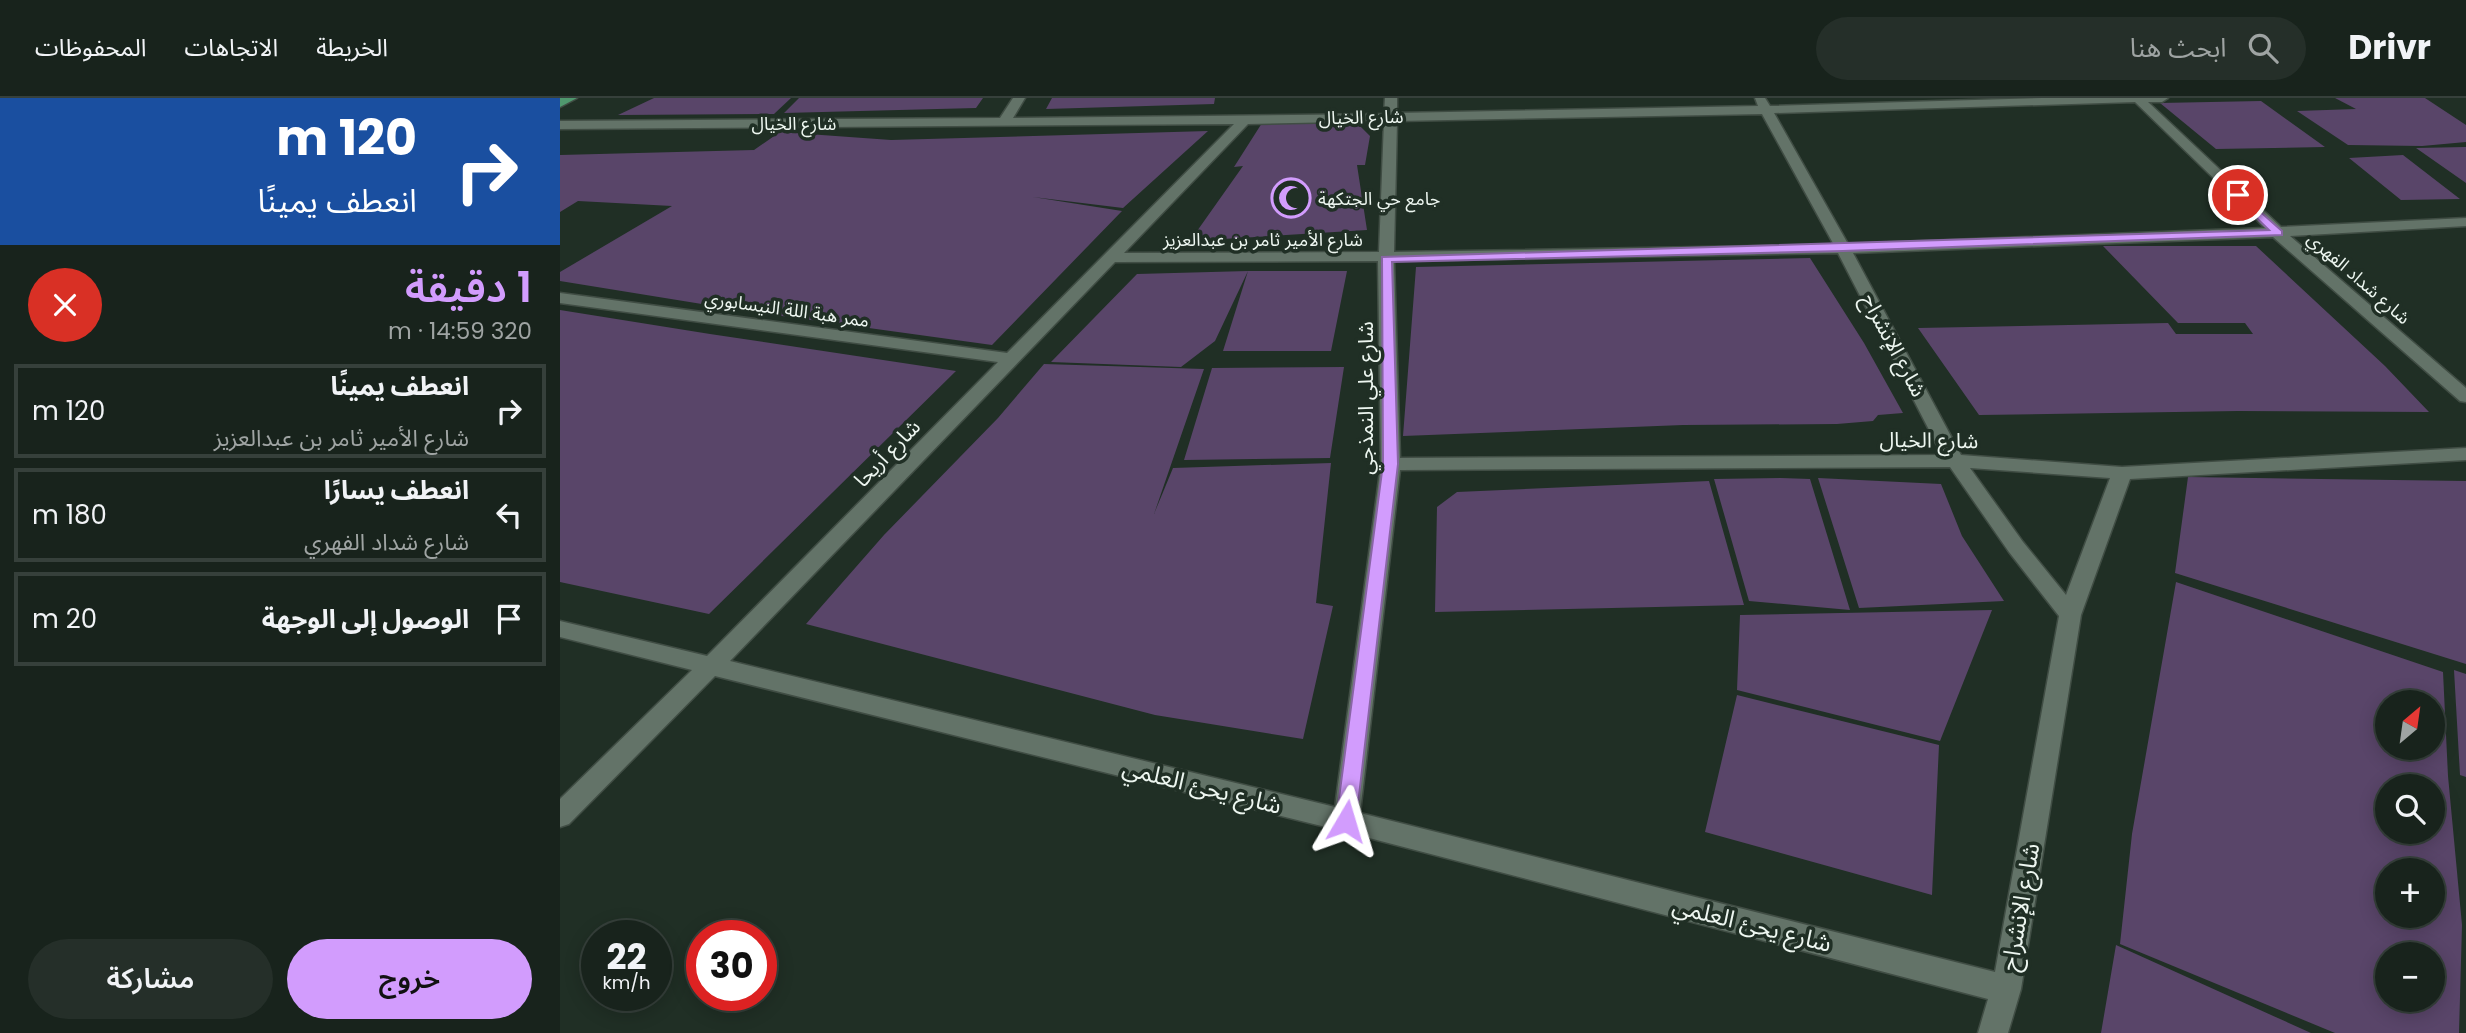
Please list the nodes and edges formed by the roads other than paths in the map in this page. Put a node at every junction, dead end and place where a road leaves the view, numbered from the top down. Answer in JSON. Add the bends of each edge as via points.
{"nodes":[{"id":1,"x":570,"y":98,"type":"edge"},
{"id":2,"x":1018,"y":98,"type":"edge"},
{"id":3,"x":2162,"y":98,"type":"edge"},
{"id":4,"x":2138,"y":99,"type":"edge"},
{"id":5,"x":560,"y":103,"type":"edge"},
{"id":6,"x":1763,"y":104,"type":"edge"},
{"id":7,"x":1390,"y":107,"type":"edge"},
{"id":8,"x":1245,"y":120,"type":"junction"},
{"id":9,"x":1004,"y":122,"type":"junction"},
{"id":10,"x":560,"y":125,"type":"edge"},
{"id":11,"x":2466,"y":222,"type":"edge"},
{"id":12,"x":2278,"y":233,"type":"junction"},
{"id":13,"x":1843,"y":248,"type":"junction"},
{"id":14,"x":1110,"y":257,"type":"junction"},
{"id":15,"x":1386,"y":259,"type":"junction"},
{"id":16,"x":560,"y":298,"type":"edge"},
{"id":17,"x":1010,"y":358,"type":"junction"},
{"id":18,"x":2466,"y":397,"type":"edge"},
{"id":19,"x":2466,"y":454,"type":"edge"},
{"id":20,"x":1955,"y":461,"type":"junction"},
{"id":21,"x":1391,"y":464,"type":"junction"},
{"id":22,"x":2122,"y":473,"type":"junction"},
{"id":23,"x":2070,"y":615,"type":"junction"},
{"id":24,"x":560,"y":629,"type":"edge"},
{"id":25,"x":712,"y":665,"type":"junction"},
{"id":26,"x":560,"y":816,"type":"edge"},
{"id":27,"x":1346,"y":821,"type":"junction"},
{"id":28,"x":2006,"y":989,"type":"junction"},
{"id":29,"x":1993,"y":1033,"type":"edge"}],
"edges":[{"from":1,"to":5,"type":"main road"},
{"from":2,"to":9,"type":"street"},
{"from":3,"to":4,"type":"street","name":"شارع الخيال"},
{"from":4,"to":6,"type":"street","name":"شارع الخيال"},
{"from":4,"to":12,"type":"street","name":"شارع شداد الفهري"},
{"from":6,"to":7,"type":"street","name":"شارع الخيال"},
{"from":6,"to":13,"type":"street","name":"شارع الإنشراح"},
{"from":7,"to":8,"type":"street","name":"شارع الخيال"},
{"from":7,"to":15,"type":"street","name":"شارع علي النمذجي"},
{"from":8,"to":9,"type":"street","name":"شارع الخيال"},
{"from":8,"to":14,"type":"street","name":"شارع أريحا"},
{"from":9,"to":10,"type":"street","name":"شارع الخيال"},
{"from":11,"to":12,"type":"street","name":"شارع الأمير ثامر بن عبدالعزيز"},
{"from":12,"to":13,"type":"street","name":"شارع الأمير ثامر بن عبدالعزيز"},
{"from":12,"to":18,"type":"street","name":"شارع شداد الفهري"},
{"from":13,"to":15,"type":"street","name":"شارع الأمير ثامر بن عبدالعزيز"},
{"from":13,"to":20,"type":"street","name":"شارع الإنشراح"},
{"from":14,"to":15,"type":"street","name":"شارع الأمير ثامر بن عبدالعزيز"},
{"from":14,"to":17,"type":"street","name":"شارع أريحا"},
{"from":15,"to":21,"type":"street","name":"شارع علي النمذجي"},
{"from":16,"to":17,"type":"street","name":"ممر هبة اللة النيسابوري"},
{"from":17,"to":25,"type":"street","name":"شارع أريحا"},
{"from":19,"to":22,"type":"street","name":"شارع الخيال"},
{"from":20,"to":21,"type":"street","name":"شارع الخيال"},
{"from":20,"to":22,"type":"street","name":"شارع الخيال"},
{"from":20,"to":23,"type":"street","name":"شارع الإنشراح"},
{"from":21,"to":27,"type":"street","name":"شارع علي النمذجي"},
{"from":22,"to":23,"type":"street","name":"شارع الإنشراح"},
{"from":23,"to":28,"type":"street","name":"شارع الإنشراح"},
{"from":24,"to":25,"type":"street","name":"شارع يحئ العلمي"},
{"from":25,"to":26,"type":"street","name":"شارع أريحا"},
{"from":25,"to":27,"type":"street","name":"شارع يحئ العلمي"},
{"from":27,"to":28,"type":"street","name":"شارع يحئ العلمي"},
{"from":28,"to":29,"type":"street","name":"شارع الإنشراح"}]}
